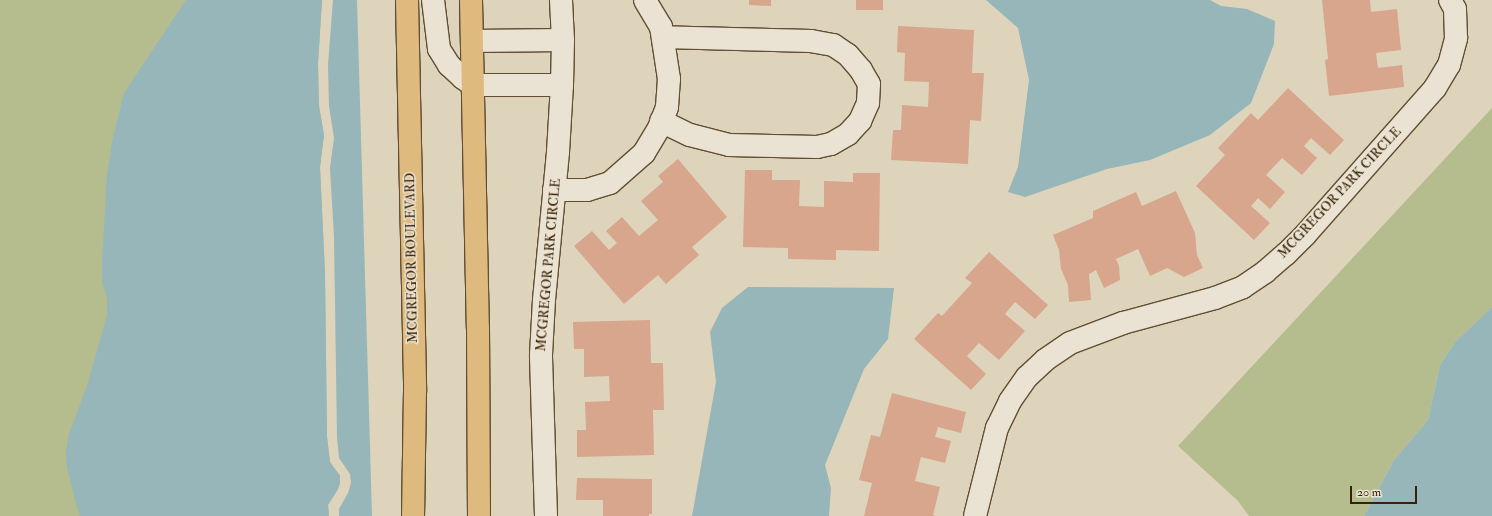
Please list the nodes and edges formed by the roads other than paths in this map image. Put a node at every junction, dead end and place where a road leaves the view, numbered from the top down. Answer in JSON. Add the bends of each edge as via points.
{"nodes":[{"id":1,"x":407,"y":0,"type":"edge"},
{"id":2,"x":433,"y":0,"type":"edge"},
{"id":3,"x":471,"y":0,"type":"edge"},
{"id":4,"x":561,"y":0,"type":"edge"},
{"id":5,"x":645,"y":0,"type":"edge"},
{"id":6,"x":1450,"y":0,"type":"edge"},
{"id":7,"x":663,"y":37,"type":"junction"},
{"id":8,"x":562,"y":40,"type":"junction"},
{"id":9,"x":472,"y":41,"type":"junction"},
{"id":10,"x":473,"y":85,"type":"junction"},
{"id":11,"x":562,"y":85,"type":"junction"},
{"id":12,"x":661,"y":121,"type":"junction"},
{"id":13,"x":554,"y":190,"type":"junction"},
{"id":14,"x":413,"y":516,"type":"edge"},
{"id":15,"x":479,"y":516,"type":"edge"},
{"id":16,"x":546,"y":516,"type":"edge"},
{"id":17,"x":975,"y":516,"type":"edge"}],
"edges":[{"from":1,"to":14,"type":"main road","name":"MCGREGOR BOULEVARD","via":[[415,391]]},
{"from":2,"to":10,"type":"street","via":[[439,49],[454,71]]},
{"from":3,"to":9,"type":"main road"},
{"from":4,"to":8,"type":"street","name":"MCGREGOR PARK CIRCLE"},
{"from":5,"to":7,"type":"street","via":[[661,28]]},
{"from":6,"to":17,"type":"street","name":"MCGREGOR PARK CIRCLE","via":[[1455,9],[1456,38],[1449,65],[1435,88],[1286,254],[1243,287],[1216,298],[1123,323],[1070,343],[1045,360],[1027,377],[996,428]]},
{"from":7,"to":12,"type":"street","via":[[668,79],[667,107]]},
{"from":7,"to":12,"type":"street","via":[[811,41],[833,45],[848,55],[869,84],[868,103],[860,121],[848,134],[831,144],[817,147],[729,145],[690,135]]},
{"from":8,"to":9,"type":"street"},
{"from":8,"to":11,"type":"street","name":"MCGREGOR PARK CIRCLE"},
{"from":9,"to":10,"type":"main road"},
{"from":10,"to":11,"type":"street"},
{"from":10,"to":15,"type":"main road"},
{"from":11,"to":13,"type":"street","name":"MCGREGOR PARK CIRCLE"},
{"from":12,"to":13,"type":"street","via":[[644,153],[610,183],[587,190]]},
{"from":13,"to":16,"type":"street","name":"MCGREGOR PARK CIRCLE","via":[[541,355]]}]}
